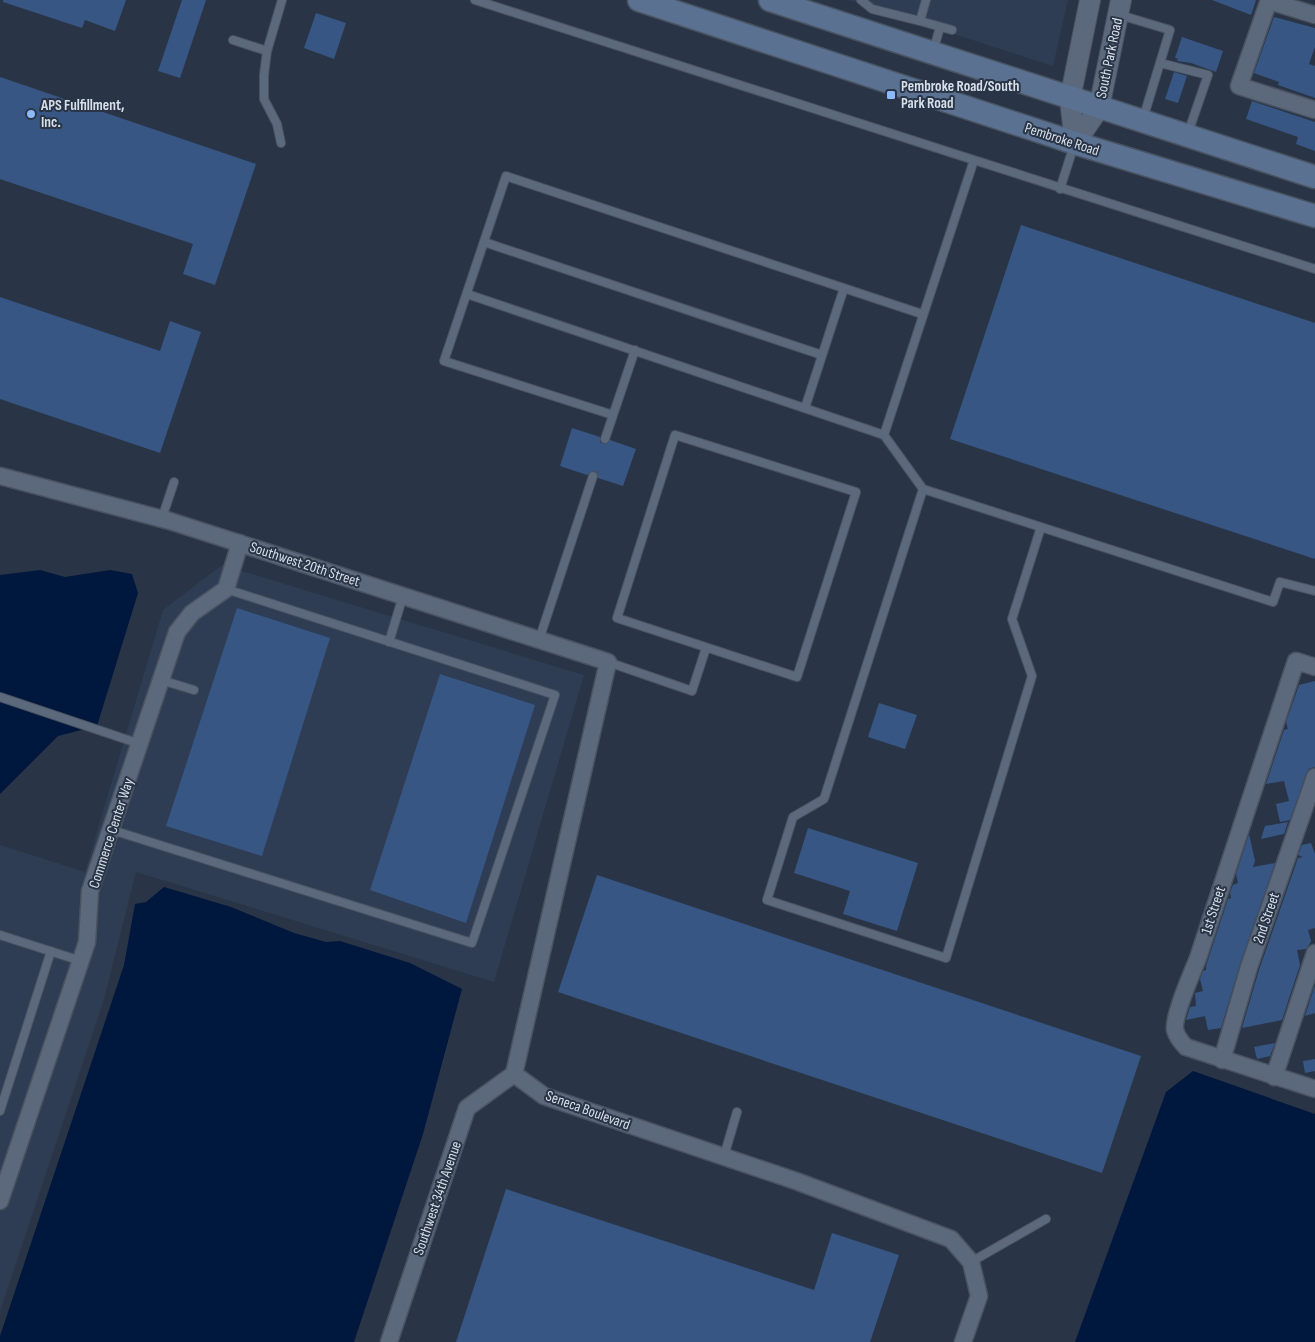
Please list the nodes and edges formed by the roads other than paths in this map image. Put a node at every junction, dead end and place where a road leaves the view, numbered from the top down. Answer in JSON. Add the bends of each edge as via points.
{"nodes":[{"id":1,"x":282,"y":0,"type":"edge"},
{"id":2,"x":475,"y":0,"type":"edge"},
{"id":3,"x":639,"y":0,"type":"edge"},
{"id":4,"x":861,"y":0,"type":"edge"},
{"id":5,"x":926,"y":0,"type":"edge"},
{"id":6,"x":1090,"y":0,"type":"edge"},
{"id":7,"x":1269,"y":0,"type":"edge"},
{"id":8,"x":1275,"y":0,"type":"edge"},
{"id":9,"x":781,"y":2,"type":"edge"},
{"id":10,"x":1120,"y":7,"type":"edge"},
{"id":11,"x":1315,"y":15,"type":"edge"},
{"id":12,"x":920,"y":21,"type":"junction"},
{"id":13,"x":940,"y":27,"type":"junction"},
{"id":14,"x":952,"y":30,"type":"dead end"},
{"id":15,"x":232,"y":40,"type":"dead end"},
{"id":16,"x":267,"y":50,"type":"junction"},
{"id":17,"x":933,"y":53,"type":"junction"},
{"id":18,"x":1160,"y":63,"type":"junction"},
{"id":19,"x":1070,"y":98,"type":"junction"},
{"id":20,"x":1099,"y":108,"type":"junction"},
{"id":21,"x":1315,"y":110,"type":"edge"},
{"id":22,"x":1142,"y":122,"type":"junction"},
{"id":23,"x":1187,"y":136,"type":"junction"},
{"id":24,"x":281,"y":143,"type":"dead end"},
{"id":25,"x":1074,"y":143,"type":"junction"},
{"id":26,"x":974,"y":160,"type":"junction"},
{"id":27,"x":1315,"y":177,"type":"edge"},
{"id":28,"x":1060,"y":189,"type":"junction"},
{"id":29,"x":1315,"y":216,"type":"edge"},
{"id":30,"x":484,"y":242,"type":"junction"},
{"id":31,"x":1315,"y":269,"type":"edge"},
{"id":32,"x":844,"y":288,"type":"junction"},
{"id":33,"x":467,"y":294,"type":"junction"},
{"id":34,"x":922,"y":314,"type":"junction"},
{"id":35,"x":634,"y":350,"type":"junction"},
{"id":36,"x":822,"y":355,"type":"junction"},
{"id":37,"x":805,"y":408,"type":"junction"},
{"id":38,"x":613,"y":415,"type":"junction"},
{"id":39,"x":884,"y":435,"type":"junction"},
{"id":40,"x":605,"y":439,"type":"dead end"},
{"id":41,"x":0,"y":476,"type":"edge"},
{"id":42,"x":593,"y":476,"type":"dead end"},
{"id":43,"x":174,"y":482,"type":"dead end"},
{"id":44,"x":923,"y":489,"type":"junction"},
{"id":45,"x":162,"y":518,"type":"junction"},
{"id":46,"x":1041,"y":527,"type":"junction"},
{"id":47,"x":240,"y":543,"type":"junction"},
{"id":48,"x":226,"y":589,"type":"junction"},
{"id":49,"x":1315,"y":591,"type":"edge"},
{"id":50,"x":403,"y":596,"type":"junction"},
{"id":51,"x":539,"y":640,"type":"junction"},
{"id":52,"x":389,"y":642,"type":"junction"},
{"id":53,"x":706,"y":648,"type":"junction"},
{"id":54,"x":608,"y":662,"type":"junction"},
{"id":55,"x":1315,"y":667,"type":"edge"},
{"id":56,"x":161,"y":680,"type":"junction"},
{"id":57,"x":194,"y":690,"type":"dead end"},
{"id":58,"x":0,"y":697,"type":"edge"},
{"id":59,"x":140,"y":744,"type":"junction"},
{"id":60,"x":1315,"y":777,"type":"edge"},
{"id":61,"x":112,"y":830,"type":"junction"},
{"id":62,"x":0,"y":935,"type":"edge"},
{"id":63,"x":51,"y":951,"type":"junction"},
{"id":64,"x":1315,"y":954,"type":"edge"},
{"id":65,"x":80,"y":961,"type":"junction"},
{"id":66,"x":1222,"y":1060,"type":"junction"},
{"id":67,"x":514,"y":1074,"type":"junction"},
{"id":68,"x":1274,"y":1076,"type":"junction"},
{"id":69,"x":1315,"y":1089,"type":"edge"},
{"id":70,"x":0,"y":1111,"type":"edge"},
{"id":71,"x":737,"y":1112,"type":"dead end"},
{"id":72,"x":724,"y":1156,"type":"junction"},
{"id":73,"x":4,"y":1178,"type":"edge"},
{"id":74,"x":0,"y":1201,"type":"edge"},
{"id":75,"x":1046,"y":1219,"type":"dead end"},
{"id":76,"x":971,"y":1262,"type":"junction"},
{"id":77,"x":389,"y":1342,"type":"edge"},
{"id":78,"x":963,"y":1342,"type":"edge"}],
"edges":[{"from":1,"to":16,"type":"lane"},
{"from":2,"to":26,"type":"lane"},
{"from":3,"to":25,"type":"main road","name":"Pembroke Road"},
{"from":4,"to":12,"type":"lane","via":[[872,9]]},
{"from":5,"to":12,"type":"lane"},
{"from":6,"to":19,"type":"street","name":"South Park Road"},
{"from":7,"to":21,"type":"street","via":[[1239,86]]},
{"from":8,"to":11,"type":"street"},
{"from":9,"to":17,"type":"main road"},
{"from":10,"to":18,"type":"lane","via":[[1170,30]]},
{"from":10,"to":20,"type":"street","name":"South Park Road"},
{"from":12,"to":13,"type":"lane"},
{"from":13,"to":14,"type":"lane"},
{"from":13,"to":17,"type":"lane"},
{"from":15,"to":16,"type":"lane"},
{"from":16,"to":24,"type":"lane","via":[[264,99],[277,124]]},
{"from":17,"to":19,"type":"main road"},
{"from":18,"to":22,"type":"lane"},
{"from":18,"to":23,"type":"lane","via":[[1208,75]]},
{"from":19,"to":20,"type":"main road"},
{"from":19,"to":25,"type":"street","name":"South Park Road"},
{"from":20,"to":22,"type":"main road"},
{"from":20,"to":25,"type":"street","name":"South Park Road"},
{"from":22,"to":23,"type":"main road"},
{"from":23,"to":27,"type":"main road"},
{"from":25,"to":28,"type":"lane"},
{"from":25,"to":29,"type":"main road","name":"Pembroke Road"},
{"from":26,"to":28,"type":"lane"},
{"from":26,"to":34,"type":"lane"},
{"from":28,"to":31,"type":"lane"},
{"from":30,"to":32,"type":"lane","via":[[506,176]]},
{"from":30,"to":33,"type":"lane"},
{"from":30,"to":36,"type":"lane"},
{"from":32,"to":34,"type":"lane"},
{"from":32,"to":36,"type":"lane"},
{"from":33,"to":35,"type":"lane"},
{"from":33,"to":38,"type":"lane","via":[[444,361]]},
{"from":34,"to":39,"type":"lane"},
{"from":35,"to":37,"type":"lane"},
{"from":35,"to":38,"type":"lane"},
{"from":36,"to":37,"type":"lane"},
{"from":37,"to":39,"type":"lane"},
{"from":38,"to":40,"type":"lane"},
{"from":39,"to":44,"type":"lane"},
{"from":41,"to":45,"type":"street","name":"Southwest 20th Street"},
{"from":42,"to":51,"type":"lane"},
{"from":43,"to":45,"type":"lane"},
{"from":44,"to":46,"type":"lane"},
{"from":44,"to":46,"type":"lane","via":[[824,799],[793,817],[767,900],[946,958],[1032,676],[1012,619]]},
{"from":45,"to":47,"type":"street","name":"Southwest 20th Street"},
{"from":46,"to":49,"type":"lane","via":[[1273,602],[1280,582]]},
{"from":47,"to":48,"type":"street"},
{"from":47,"to":50,"type":"street","name":"Southwest 20th Street"},
{"from":48,"to":52,"type":"lane"},
{"from":48,"to":56,"type":"street","name":"Commerce Center Way","via":[[192,614],[177,632]]},
{"from":50,"to":51,"type":"street","name":"Southwest 20th Street"},
{"from":50,"to":52,"type":"lane"},
{"from":51,"to":54,"type":"street","name":"Southwest 20th Street"},
{"from":52,"to":61,"type":"lane","via":[[555,695],[472,944]]},
{"from":53,"to":53,"type":"lane","via":[[797,677],[856,492],[675,434],[617,618]]},
{"from":53,"to":54,"type":"lane","via":[[692,691]]},
{"from":54,"to":67,"type":"street"},
{"from":55,"to":66,"type":"street","name":"1st Street","via":[[1296,661],[1175,1028],[1186,1047]]},
{"from":56,"to":57,"type":"lane"},
{"from":56,"to":59,"type":"street","name":"Commerce Center Way"},
{"from":58,"to":59,"type":"lane"},
{"from":59,"to":61,"type":"street","name":"Commerce Center Way"},
{"from":60,"to":66,"type":"street","name":"2nd Street","via":[[1249,967]]},
{"from":61,"to":65,"type":"street","name":"Commerce Center Way","via":[[90,891],[87,942]]},
{"from":62,"to":63,"type":"lane"},
{"from":63,"to":65,"type":"lane"},
{"from":63,"to":70,"type":"lane"},
{"from":64,"to":68,"type":"street"},
{"from":65,"to":73,"type":"street","name":"Commerce Center Way"},
{"from":66,"to":68,"type":"street","name":"1st Street"},
{"from":67,"to":72,"type":"street","name":"Seneca Boulevard","via":[[544,1096]]},
{"from":67,"to":77,"type":"street","name":"Southwest 34th Avenue","via":[[467,1108]]},
{"from":68,"to":69,"type":"street","name":"1st Street"},
{"from":71,"to":72,"type":"lane"},
{"from":72,"to":76,"type":"street","name":"Seneca Boulevard","via":[[951,1239]]},
{"from":73,"to":74,"type":"street","name":"Commerce Center Way"},
{"from":75,"to":76,"type":"lane"},
{"from":76,"to":78,"type":"street","via":[[979,1296]]}]}
